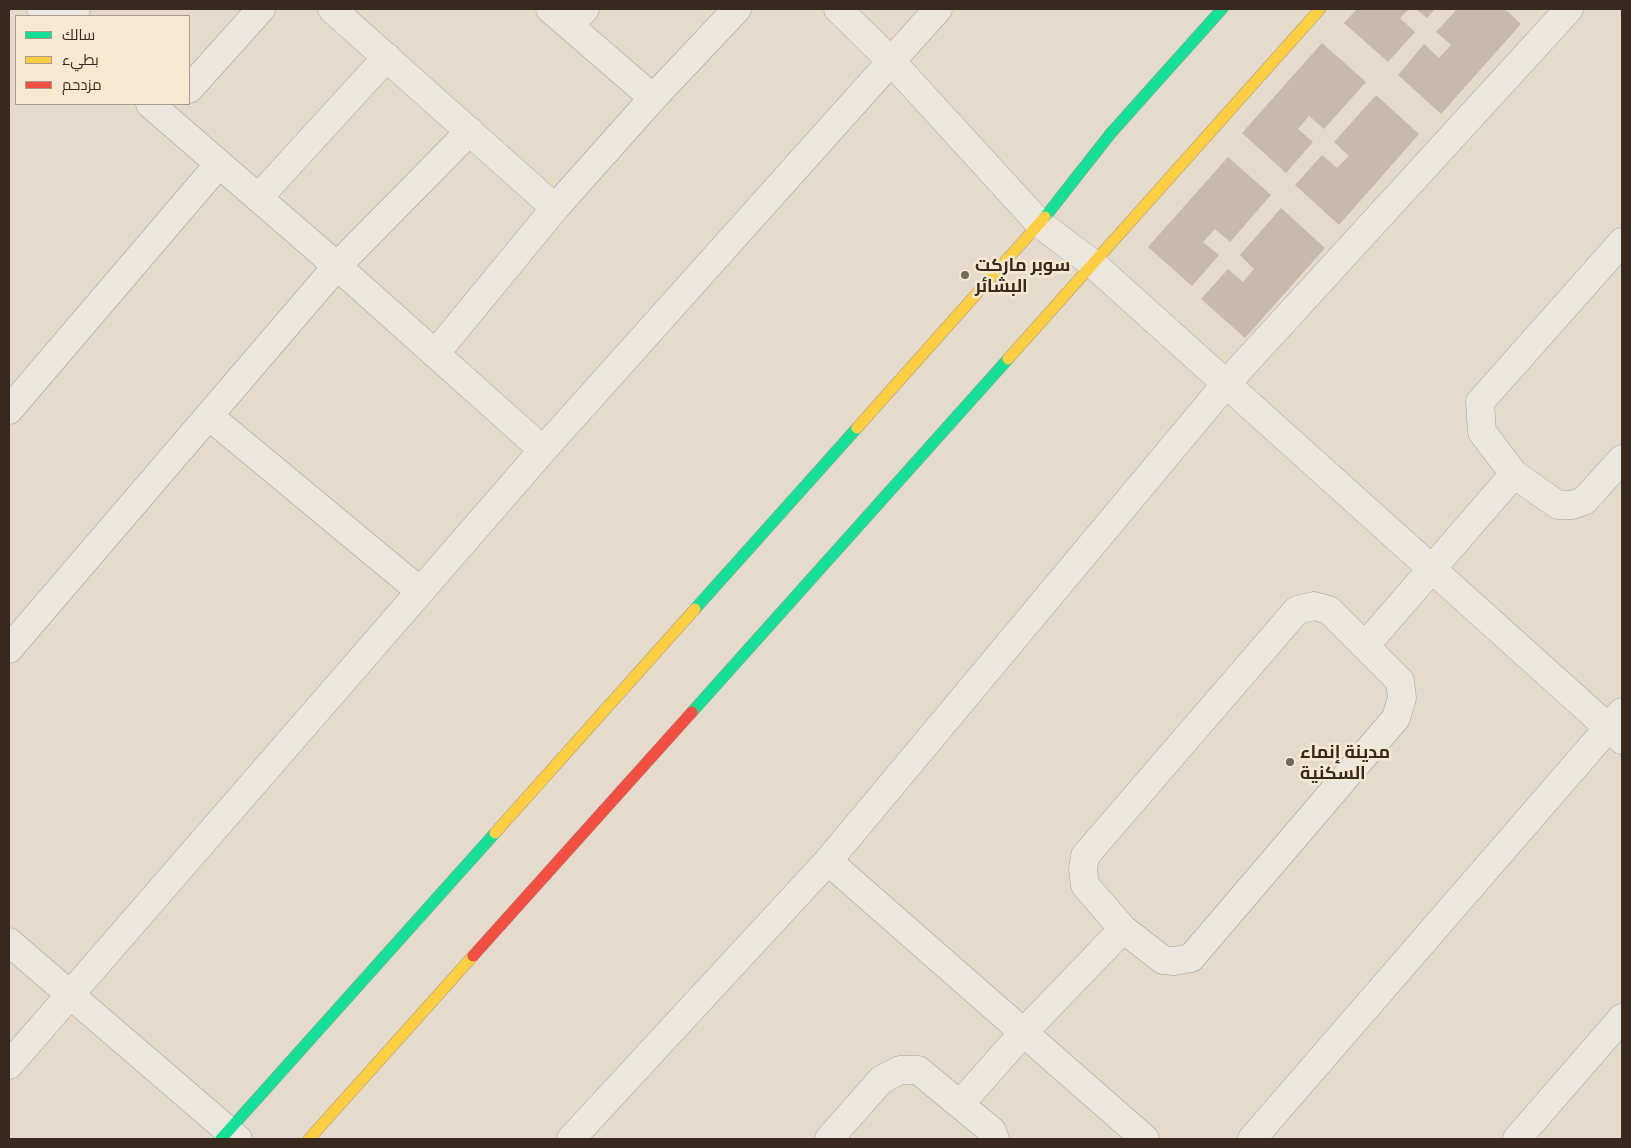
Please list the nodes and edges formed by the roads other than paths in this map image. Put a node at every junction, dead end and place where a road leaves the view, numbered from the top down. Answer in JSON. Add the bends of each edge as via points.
{"nodes":[{"id":1,"x":261,"y":9,"type":"edge"},
{"id":2,"x":332,"y":9,"type":"edge"},
{"id":3,"x":737,"y":9,"type":"edge"},
{"id":4,"x":838,"y":9,"type":"edge"},
{"id":5,"x":938,"y":9,"type":"edge"},
{"id":6,"x":1222,"y":9,"type":"edge"},
{"id":7,"x":1320,"y":9,"type":"edge"},
{"id":8,"x":1569,"y":9,"type":"edge"},
{"id":9,"x":568,"y":14,"type":"edge"},
{"id":10,"x":388,"y":57,"type":"junction"},
{"id":11,"x":891,"y":61,"type":"junction"},
{"id":12,"x":190,"y":88,"type":"edge"},
{"id":13,"x":653,"y":98,"type":"junction"},
{"id":14,"x":163,"y":108,"type":"edge"},
{"id":15,"x":470,"y":131,"type":"junction"},
{"id":16,"x":219,"y":164,"type":"junction"},
{"id":17,"x":258,"y":198,"type":"junction"},
{"id":18,"x":555,"y":208,"type":"junction"},
{"id":19,"x":1040,"y":224,"type":"junction"},
{"id":20,"x":1622,"y":242,"type":"edge"},
{"id":21,"x":1093,"y":264,"type":"junction"},
{"id":22,"x":337,"y":266,"type":"junction"},
{"id":23,"x":435,"y":354,"type":"junction"},
{"id":24,"x":1225,"y":384,"type":"junction"},
{"id":25,"x":14,"y":394,"type":"edge"},
{"id":26,"x":209,"y":416,"type":"junction"},
{"id":27,"x":543,"y":450,"type":"junction"},
{"id":28,"x":1622,"y":458,"type":"edge"},
{"id":29,"x":1514,"y":474,"type":"junction"},
{"id":30,"x":1430,"y":568,"type":"junction"},
{"id":31,"x":420,"y":591,"type":"junction"},
{"id":32,"x":1364,"y":646,"type":"junction"},
{"id":33,"x":9,"y":649,"type":"edge"},
{"id":34,"x":1618,"y":726,"type":"edge"},
{"id":35,"x":828,"y":861,"type":"junction"},
{"id":36,"x":1123,"y":929,"type":"junction"},
{"id":37,"x":9,"y":942,"type":"edge"},
{"id":38,"x":70,"y":994,"type":"junction"},
{"id":39,"x":1622,"y":1018,"type":"edge"},
{"id":40,"x":1024,"y":1033,"type":"junction"},
{"id":41,"x":9,"y":1065,"type":"edge"},
{"id":42,"x":960,"y":1104,"type":"junction"},
{"id":43,"x":229,"y":1137,"type":"edge"},
{"id":44,"x":309,"y":1139,"type":"edge"},
{"id":45,"x":571,"y":1139,"type":"edge"},
{"id":46,"x":829,"y":1139,"type":"edge"},
{"id":47,"x":995,"y":1139,"type":"edge"},
{"id":48,"x":1145,"y":1139,"type":"edge"},
{"id":49,"x":1252,"y":1139,"type":"edge"},
{"id":50,"x":1517,"y":1139,"type":"edge"}],
"edges":[{"from":1,"to":12,"type":"street"},
{"from":2,"to":10,"type":"street"},
{"from":3,"to":13,"type":"street"},
{"from":4,"to":11,"type":"street"},
{"from":5,"to":11,"type":"street"},
{"from":6,"to":19,"type":"street","via":[[1111,133]]},
{"from":7,"to":21,"type":"street"},
{"from":8,"to":24,"type":"street"},
{"from":9,"to":13,"type":"street"},
{"from":10,"to":15,"type":"street"},
{"from":10,"to":17,"type":"street"},
{"from":11,"to":19,"type":"street"},
{"from":11,"to":27,"type":"street"},
{"from":13,"to":18,"type":"street"},
{"from":14,"to":16,"type":"street"},
{"from":15,"to":18,"type":"street"},
{"from":15,"to":22,"type":"street"},
{"from":16,"to":17,"type":"street"},
{"from":16,"to":25,"type":"street"},
{"from":17,"to":22,"type":"street"},
{"from":18,"to":23,"type":"street"},
{"from":19,"to":21,"type":"street"},
{"from":19,"to":43,"type":"street"},
{"from":20,"to":29,"type":"street","via":[[1480,402],[1482,432]]},
{"from":21,"to":24,"type":"street"},
{"from":21,"to":44,"type":"street"},
{"from":22,"to":23,"type":"street"},
{"from":22,"to":26,"type":"street"},
{"from":23,"to":27,"type":"street"},
{"from":24,"to":30,"type":"street"},
{"from":24,"to":35,"type":"street"},
{"from":26,"to":31,"type":"street"},
{"from":26,"to":33,"type":"street"},
{"from":27,"to":31,"type":"street"},
{"from":28,"to":29,"type":"street","via":[[1584,501],[1572,506],[1558,505]]},
{"from":29,"to":30,"type":"street"},
{"from":30,"to":32,"type":"street"},
{"from":30,"to":34,"type":"street"},
{"from":31,"to":38,"type":"street"},
{"from":32,"to":36,"type":"street","via":[[1400,681],[1402,698],[1396,718],[1191,958],[1162,960]]},
{"from":32,"to":36,"type":"street","via":[[1329,610],[1314,606],[1296,610],[1085,856],[1085,884]]},
{"from":34,"to":49,"type":"street"},
{"from":35,"to":40,"type":"street"},
{"from":35,"to":45,"type":"street"},
{"from":36,"to":40,"type":"street"},
{"from":37,"to":38,"type":"street"},
{"from":38,"to":41,"type":"street"},
{"from":38,"to":43,"type":"street"},
{"from":39,"to":50,"type":"street"},
{"from":40,"to":42,"type":"street"},
{"from":40,"to":48,"type":"street"},
{"from":42,"to":46,"type":"street","via":[[918,1070],[900,1070],[881,1080]]},
{"from":42,"to":47,"type":"street","via":[[992,1131]]}]}
